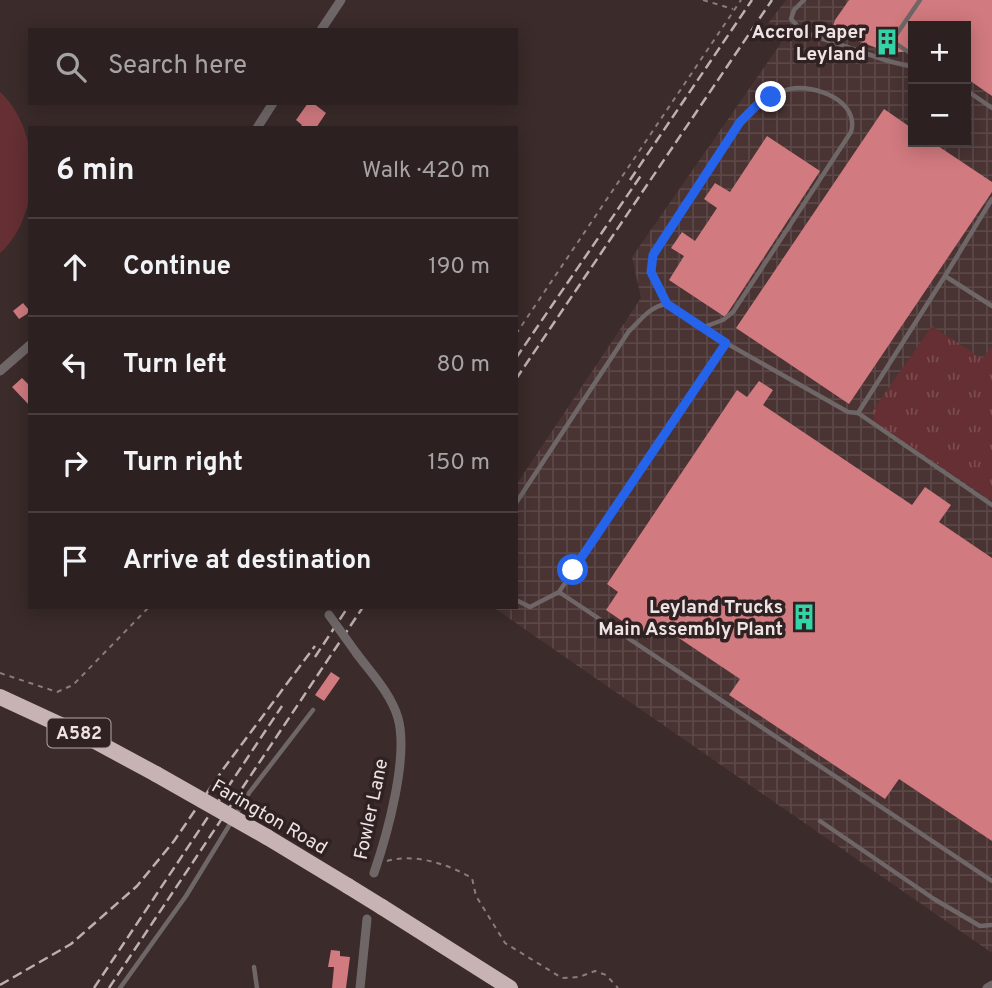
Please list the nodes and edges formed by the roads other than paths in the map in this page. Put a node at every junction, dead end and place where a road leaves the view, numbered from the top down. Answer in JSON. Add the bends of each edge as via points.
{"nodes":[{"id":1,"x":341,"y":0,"type":"edge"},
{"id":2,"x":804,"y":0,"type":"edge"},
{"id":3,"x":920,"y":0,"type":"edge"},
{"id":4,"x":322,"y":28,"type":"edge"},
{"id":5,"x":908,"y":52,"type":"edge"},
{"id":6,"x":908,"y":66,"type":"edge"},
{"id":7,"x":971,"y":93,"type":"edge"},
{"id":8,"x":272,"y":105,"type":"edge"},
{"id":9,"x":992,"y":108,"type":"edge"},
{"id":10,"x":258,"y":126,"type":"edge"},
{"id":11,"x":992,"y":198,"type":"edge"},
{"id":12,"x":945,"y":276,"type":"junction"},
{"id":13,"x":667,"y":304,"type":"junction"},
{"id":14,"x":992,"y":306,"type":"edge"},
{"id":15,"x":704,"y":327,"type":"junction"},
{"id":16,"x":726,"y":343,"type":"junction"},
{"id":17,"x":28,"y":347,"type":"edge"},
{"id":18,"x":0,"y":371,"type":"edge"},
{"id":19,"x":858,"y":413,"type":"junction"},
{"id":20,"x":518,"y":500,"type":"edge"},
{"id":21,"x":992,"y":505,"type":"edge"},
{"id":22,"x":559,"y":592,"type":"junction"},
{"id":23,"x":518,"y":601,"type":"edge"},
{"id":24,"x":327,"y":611,"type":"edge"},
{"id":25,"x":0,"y":696,"type":"edge"},
{"id":26,"x":313,"y":710,"type":"dead end"},
{"id":27,"x":820,"y":821,"type":"dead end"},
{"id":28,"x":376,"y":869,"type":"road end"},
{"id":29,"x":992,"y":881,"type":"edge"},
{"id":30,"x":367,"y":919,"type":"dead end"},
{"id":31,"x":992,"y":925,"type":"edge"},
{"id":32,"x":254,"y":967,"type":"dead end"},
{"id":33,"x":992,"y":985,"type":"edge"},
{"id":34,"x":120,"y":988,"type":"edge"},
{"id":35,"x":257,"y":988,"type":"edge"},
{"id":36,"x":360,"y":988,"type":"edge"},
{"id":37,"x":510,"y":988,"type":"edge"},
{"id":38,"x":987,"y":988,"type":"edge"}],
"edges":[{"from":1,"to":4,"type":"street"},
{"from":2,"to":6,"type":"lane","via":[[791,19],[803,32]]},
{"from":3,"to":5,"type":"lane","via":[[892,41]]},
{"from":7,"to":9,"type":"lane"},
{"from":8,"to":10,"type":"street"},
{"from":11,"to":12,"type":"lane"},
{"from":12,"to":14,"type":"lane"},
{"from":12,"to":19,"type":"lane"},
{"from":13,"to":15,"type":"lane"},
{"from":13,"to":15,"type":"lane","via":[[651,272],[653,255],[740,122],[758,104],[790,89],[831,95],[850,112],[851,132],[733,312]]},
{"from":13,"to":20,"type":"lane","via":[[650,310],[629,331]]},
{"from":15,"to":16,"type":"lane"},
{"from":16,"to":19,"type":"lane","via":[[848,412]]},
{"from":16,"to":22,"type":"lane"},
{"from":17,"to":18,"type":"street"},
{"from":19,"to":21,"type":"lane"},
{"from":22,"to":23,"type":"lane","via":[[530,607]]},
{"from":22,"to":29,"type":"lane"},
{"from":24,"to":28,"type":"street","name":"Fowler Lane","bridge":true,"via":[[385,690],[398,720],[398,777]]},
{"from":25,"to":37,"type":"highway","name":"Farington Road","number":"A582","bridge":true,"via":[[93,740],[267,837]]},
{"from":26,"to":34,"type":"lane","via":[[248,793],[186,896]]},
{"from":27,"to":31,"type":"lane","via":[[934,899],[980,926]]},
{"from":30,"to":36,"type":"street"},
{"from":32,"to":35,"type":"lane"},
{"from":33,"to":38,"type":"street"}]}
